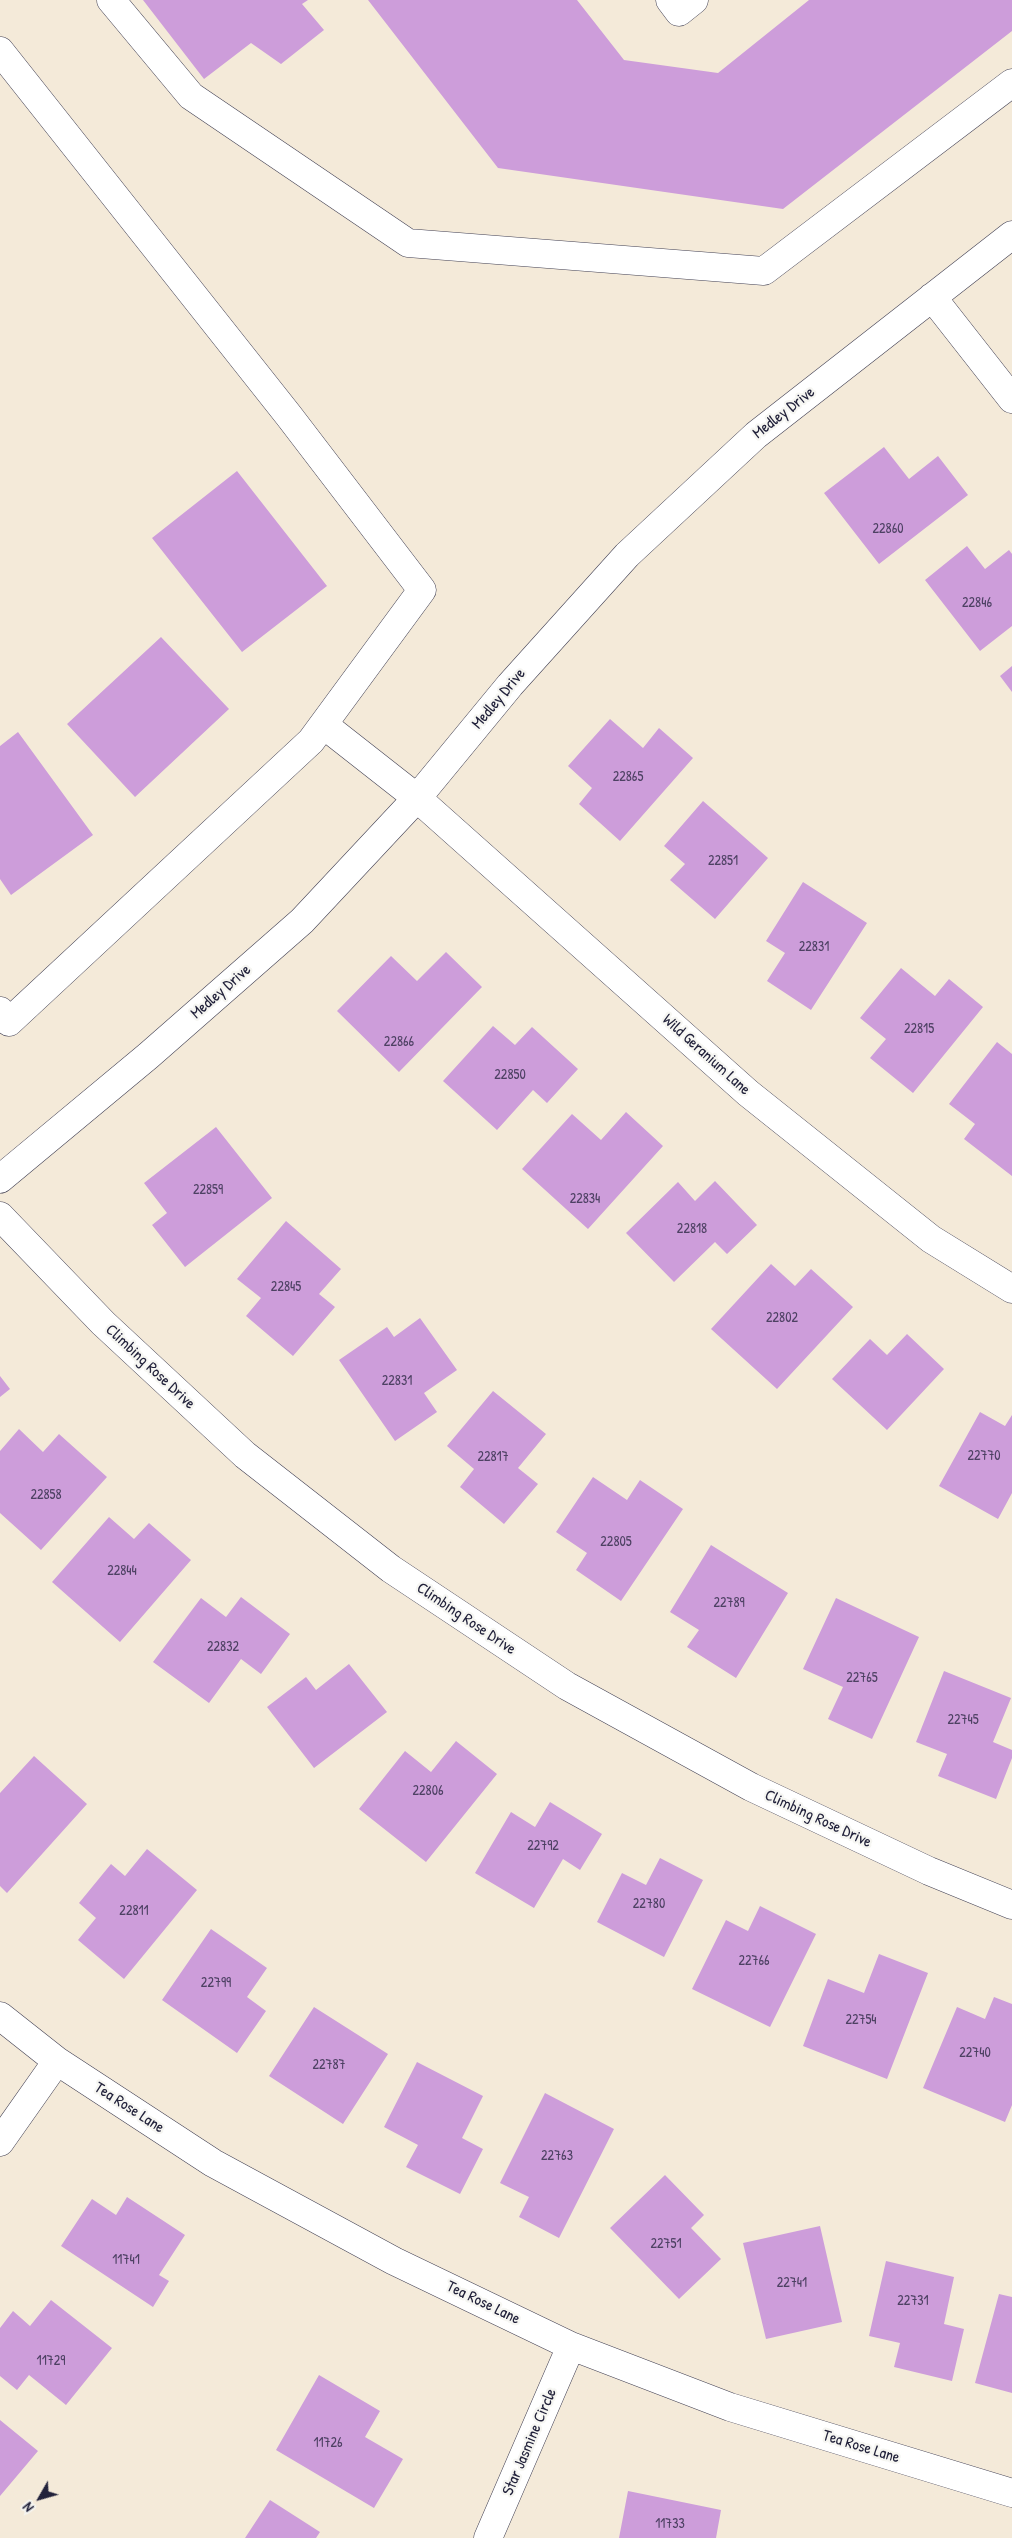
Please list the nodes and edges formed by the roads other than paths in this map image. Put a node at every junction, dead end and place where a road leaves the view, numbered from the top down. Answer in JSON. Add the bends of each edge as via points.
{"nodes":[{"id":1,"x":112,"y":0,"type":"edge"},
{"id":2,"x":670,"y":0,"type":"edge"},
{"id":3,"x":694,"y":0,"type":"edge"},
{"id":4,"x":0,"y":51,"type":"edge"},
{"id":5,"x":1012,"y":83,"type":"edge"},
{"id":6,"x":1012,"y":235,"type":"edge"},
{"id":7,"x":932,"y":297,"type":"junction"},
{"id":8,"x":1012,"y":399,"type":"edge"},
{"id":9,"x":324,"y":726,"type":"junction"},
{"id":10,"x":417,"y":798,"type":"junction"},
{"id":11,"x":0,"y":1011,"type":"edge"},
{"id":12,"x":0,"y":1179,"type":"edge"},
{"id":13,"x":0,"y":1216,"type":"edge"},
{"id":14,"x":1012,"y":1289,"type":"edge"},
{"id":15,"x":1012,"y":1906,"type":"edge"},
{"id":16,"x":0,"y":2016,"type":"edge"},
{"id":17,"x":57,"y":2061,"type":"junction"},
{"id":18,"x":0,"y":2142,"type":"edge"},
{"id":19,"x":571,"y":2346,"type":"junction"},
{"id":20,"x":1012,"y":2492,"type":"edge"},
{"id":21,"x":488,"y":2538,"type":"edge"}],
"edges":[{"from":1,"to":5,"type":"street","via":[[191,96],[408,243],[764,271]]},
{"from":2,"to":3,"type":"street","via":[[679,12]]},
{"from":4,"to":9,"type":"street","via":[[289,416],[422,590]]},
{"from":6,"to":7,"type":"street","name":"Medley Drive"},
{"from":7,"to":8,"type":"street"},
{"from":7,"to":10,"type":"street","name":"Medley Drive","via":[[756,435],[627,555],[510,685]]},
{"from":9,"to":10,"type":"street","name":"Wild Geranium Lane"},
{"from":9,"to":11,"type":"street","via":[[9,1022]]},
{"from":10,"to":12,"type":"street","name":"Medley Drive","via":[[302,921],[148,1056]]},
{"from":10,"to":14,"type":"street","name":"Wild Geranium Lane","via":[[748,1093],[931,1239]]},
{"from":13,"to":15,"type":"street","name":"Climbing Rose Drive","via":[[103,1323],[245,1455],[391,1569],[567,1686],[751,1787],[929,1871]]},
{"from":16,"to":17,"type":"street","name":"Tea Rose Lane"},
{"from":17,"to":18,"type":"street"},
{"from":17,"to":19,"type":"street","name":"Tea Rose Lane","via":[[214,2163],[394,2261]]},
{"from":19,"to":20,"type":"street","name":"Tea Rose Lane","via":[[730,2407]]},
{"from":19,"to":21,"type":"street","name":"Star Jasmine Circle"}]}
